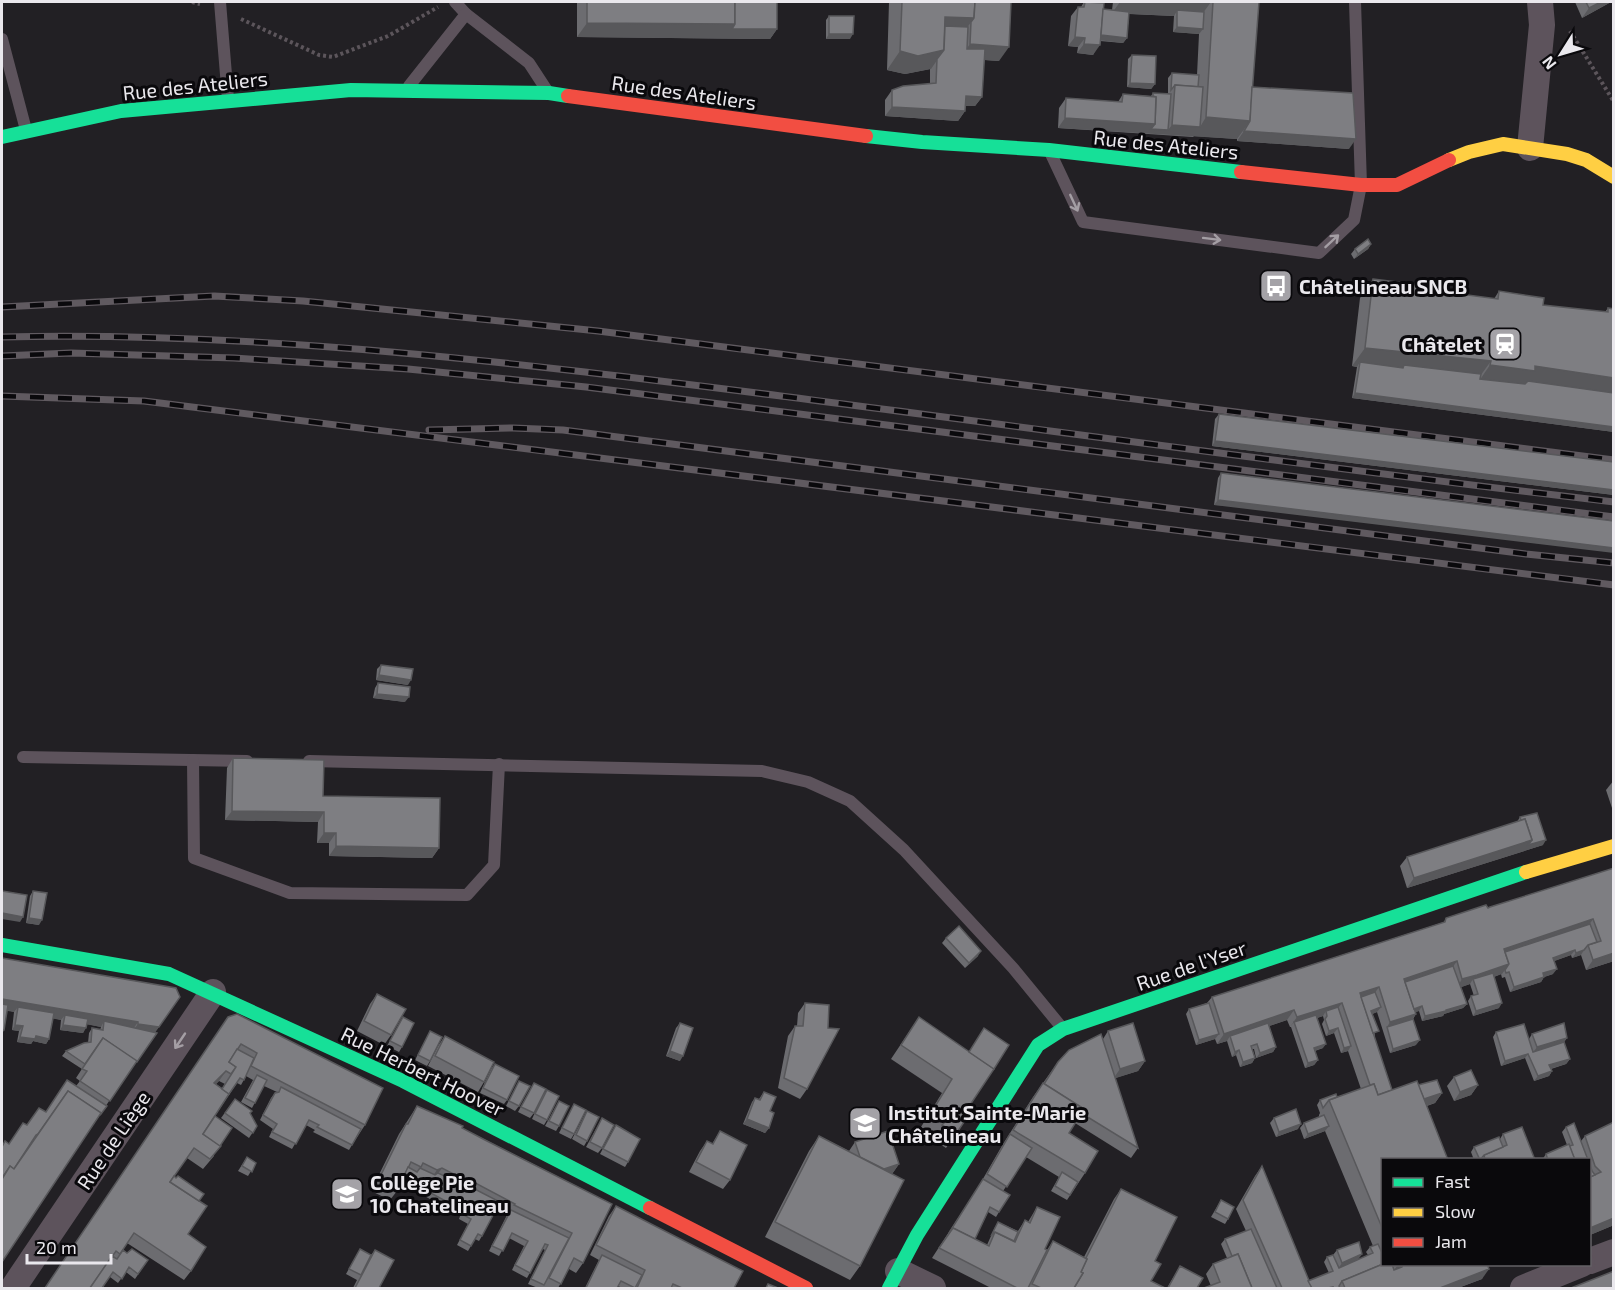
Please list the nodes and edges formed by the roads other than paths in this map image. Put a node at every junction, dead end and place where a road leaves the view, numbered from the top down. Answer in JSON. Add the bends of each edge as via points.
{"nodes":[{"id":1,"x":455,"y":2,"type":"edge"},
{"id":2,"x":1355,"y":2,"type":"edge"},
{"id":3,"x":1540,"y":2,"type":"edge"},
{"id":4,"x":221,"y":7,"type":"edge"},
{"id":5,"x":466,"y":14,"type":"junction"},
{"id":6,"x":2,"y":39,"type":"edge"},
{"id":7,"x":404,"y":91,"type":"junction"},
{"id":8,"x":549,"y":93,"type":"junction"},
{"id":9,"x":228,"y":100,"type":"junction"},
{"id":10,"x":26,"y":130,"type":"junction"},
{"id":11,"x":2,"y":137,"type":"edge"},
{"id":12,"x":1530,"y":148,"type":"junction"},
{"id":13,"x":1049,"y":150,"type":"junction"},
{"id":14,"x":1614,"y":177,"type":"edge"},
{"id":15,"x":1361,"y":185,"type":"junction"},
{"id":16,"x":23,"y":758,"type":"dead end"},
{"id":17,"x":193,"y":760,"type":"junction"},
{"id":18,"x":264,"y":761,"type":"edge"},
{"id":19,"x":299,"y":761,"type":"edge"},
{"id":20,"x":499,"y":764,"type":"junction"},
{"id":21,"x":1614,"y":846,"type":"edge"},
{"id":22,"x":2,"y":945,"type":"edge"},
{"id":23,"x":213,"y":992,"type":"junction"},
{"id":24,"x":1063,"y":1029,"type":"junction"},
{"id":25,"x":1614,"y":1252,"type":"edge"},
{"id":26,"x":1591,"y":1261,"type":"edge"},
{"id":27,"x":1577,"y":1266,"type":"edge"},
{"id":28,"x":893,"y":1280,"type":"edge"},
{"id":29,"x":13,"y":1288,"type":"edge"},
{"id":30,"x":806,"y":1288,"type":"edge"},
{"id":31,"x":933,"y":1288,"type":"edge"},
{"id":32,"x":1523,"y":1288,"type":"edge"}],
"edges":[{"from":1,"to":5,"type":"lane"},
{"from":2,"to":15,"type":"lane"},
{"from":3,"to":12,"type":"street","via":[[1542,25]]},
{"from":4,"to":9,"type":"lane"},
{"from":5,"to":7,"type":"lane"},
{"from":5,"to":8,"type":"lane","via":[[529,63]]},
{"from":6,"to":10,"type":"lane"},
{"from":7,"to":8,"type":"street","name":"Rue des Ateliers"},
{"from":7,"to":9,"type":"street","name":"Rue des Ateliers","via":[[351,90]]},
{"from":8,"to":13,"type":"street","name":"Rue des Ateliers","via":[[864,136]]},
{"from":9,"to":10,"type":"street","name":"Rue des Ateliers","via":[[121,111]]},
{"from":10,"to":11,"type":"street","name":"Rue des Ateliers"},
{"from":12,"to":14,"type":"street","name":"Rue des Ateliers","via":[[1586,160]]},
{"from":12,"to":15,"type":"street","name":"Rue des Ateliers","via":[[1503,144],[1469,152],[1397,185]]},
{"from":13,"to":15,"type":"street","name":"Rue des Ateliers"},
{"from":13,"to":15,"type":"lane","one_way":true,"via":[[1083,222],[1319,252],[1354,220]]},
{"from":16,"to":17,"type":"lane"},
{"from":17,"to":18,"type":"lane"},
{"from":17,"to":20,"type":"lane","via":[[194,858],[290,893],[467,895],[494,865]]},
{"from":19,"to":20,"type":"lane"},
{"from":20,"to":24,"type":"lane","via":[[762,771],[808,782],[850,801],[904,850],[1013,968]]},
{"from":21,"to":24,"type":"street","name":"Rue de l'Yser","via":[[1506,878]]},
{"from":22,"to":23,"type":"street","name":"Rue Herbert Hoover","via":[[169,974]]},
{"from":23,"to":29,"type":"street","name":"Rue de Liège","one_way":true},
{"from":23,"to":30,"type":"street","name":"Rue Herbert Hoover","via":[[403,1081]]},
{"from":24,"to":28,"type":"street","name":"Rue de l'Yser","via":[[1038,1045],[929,1215]]},
{"from":25,"to":26,"type":"street"},
{"from":27,"to":32,"type":"street"},
{"from":28,"to":31,"type":"street"}]}
